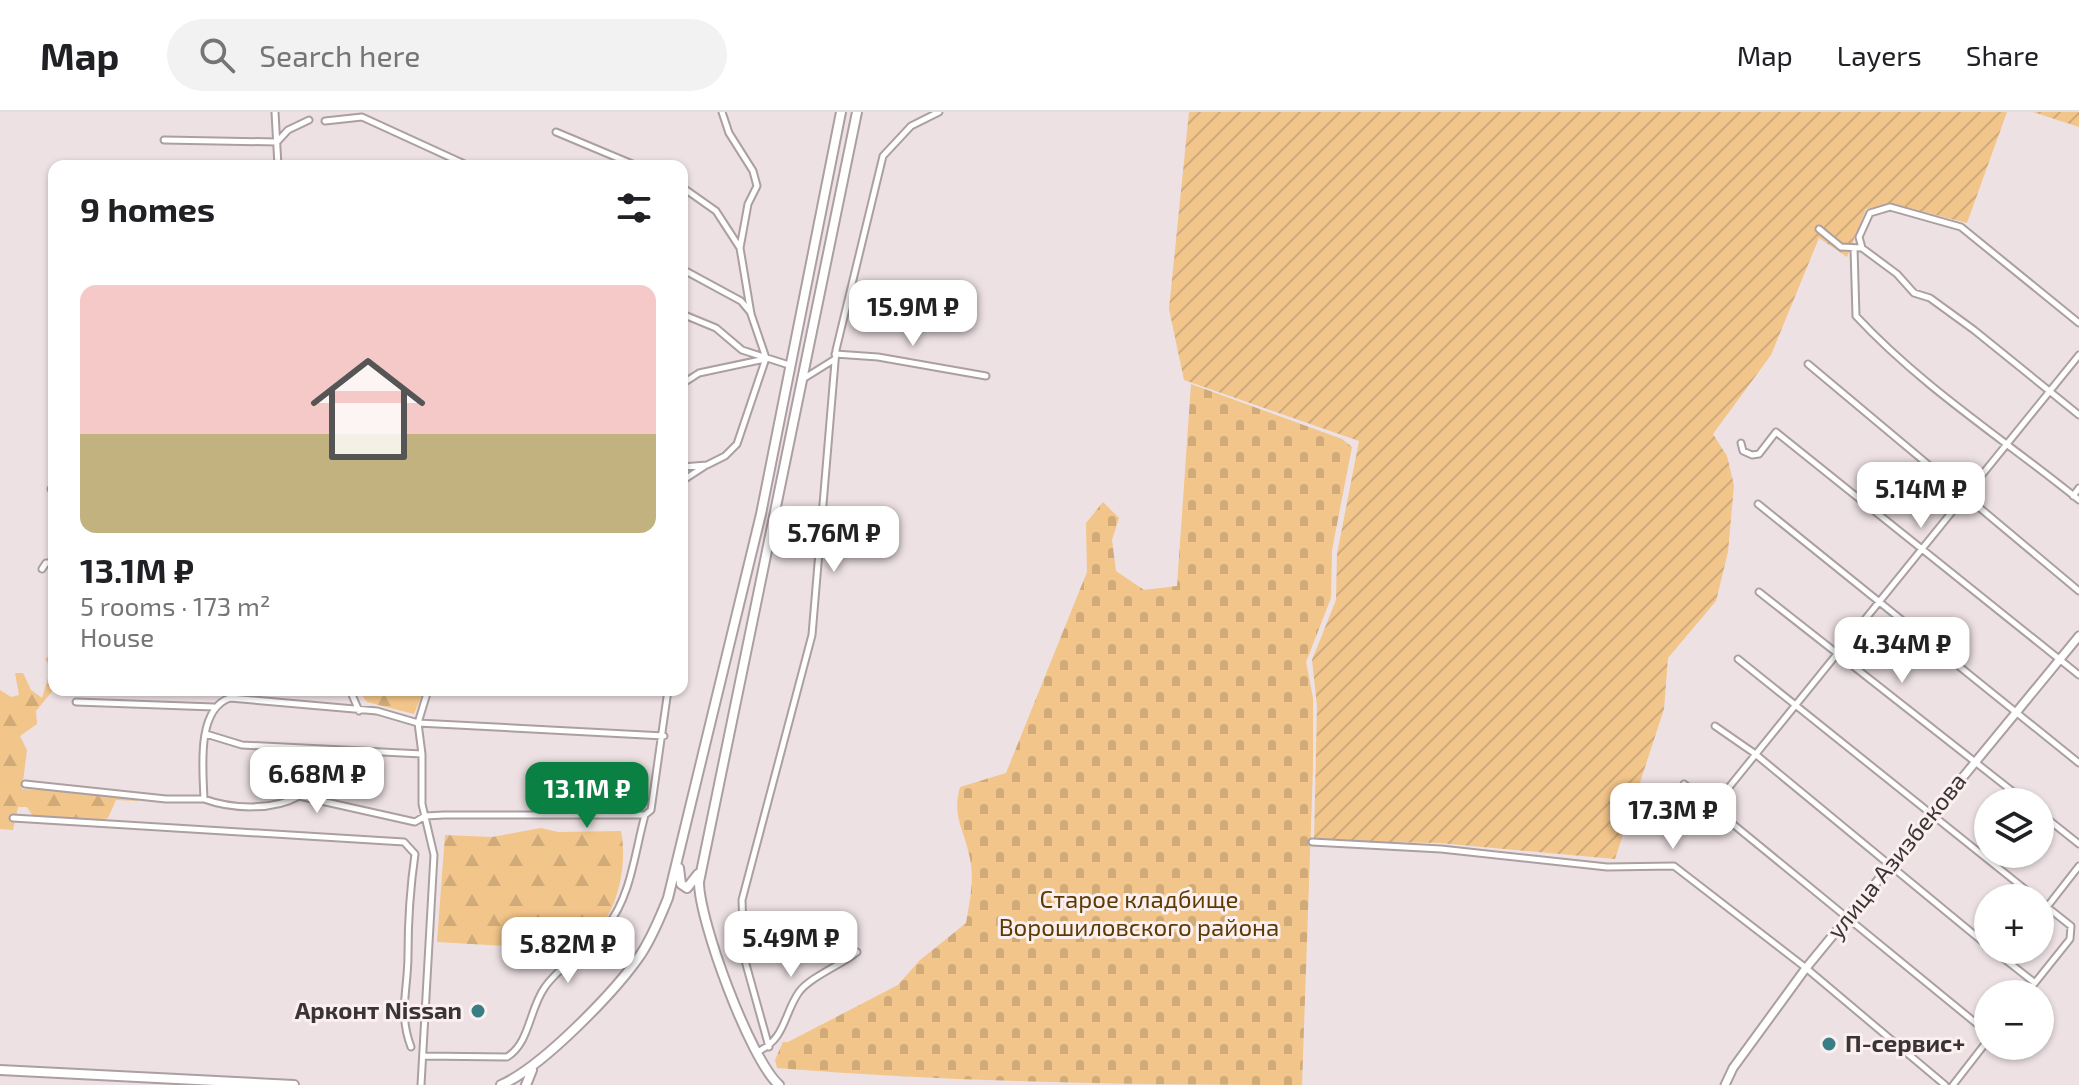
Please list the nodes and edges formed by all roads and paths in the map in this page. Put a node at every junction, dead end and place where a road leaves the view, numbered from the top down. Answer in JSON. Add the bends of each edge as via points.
{"nodes":[{"id":1,"x":275,"y":112,"type":"edge"},
{"id":2,"x":722,"y":112,"type":"edge"},
{"id":3,"x":841,"y":112,"type":"edge"},
{"id":4,"x":857,"y":112,"type":"edge"},
{"id":5,"x":939,"y":112,"type":"edge"},
{"id":6,"x":309,"y":120,"type":"dead end"},
{"id":7,"x":325,"y":121,"type":"dead end"},
{"id":8,"x":556,"y":132,"type":"dead end"},
{"id":9,"x":164,"y":140,"type":"dead end"},
{"id":10,"x":277,"y":142,"type":"junction"},
{"id":11,"x":278,"y":160,"type":"edge"},
{"id":12,"x":456,"y":160,"type":"edge"},
{"id":13,"x":623,"y":160,"type":"edge"},
{"id":14,"x":688,"y":191,"type":"edge"},
{"id":15,"x":1819,"y":229,"type":"dead end"},
{"id":16,"x":740,"y":248,"type":"junction"},
{"id":17,"x":1854,"y":248,"type":"junction"},
{"id":18,"x":1862,"y":248,"type":"junction"},
{"id":19,"x":688,"y":272,"type":"edge"},
{"id":20,"x":751,"y":314,"type":"junction"},
{"id":21,"x":688,"y":316,"type":"edge"},
{"id":22,"x":2079,"y":323,"type":"edge"},
{"id":23,"x":2079,"y":355,"type":"edge"},
{"id":24,"x":835,"y":357,"type":"junction"},
{"id":25,"x":766,"y":358,"type":"junction"},
{"id":26,"x":1808,"y":364,"type":"dead end"},
{"id":27,"x":789,"y":365,"type":"junction"},
{"id":28,"x":986,"y":376,"type":"dead end"},
{"id":29,"x":688,"y":380,"type":"edge"},
{"id":30,"x":803,"y":380,"type":"junction"},
{"id":31,"x":2048,"y":394,"type":"junction"},
{"id":32,"x":2079,"y":415,"type":"edge"},
{"id":33,"x":1741,"y":443,"type":"dead end"},
{"id":34,"x":2006,"y":446,"type":"junction"},
{"id":35,"x":707,"y":465,"type":"junction"},
{"id":36,"x":688,"y":467,"type":"edge"},
{"id":37,"x":688,"y":477,"type":"edge"},
{"id":38,"x":2079,"y":488,"type":"edge"},
{"id":39,"x":2073,"y":496,"type":"junction"},
{"id":40,"x":1965,"y":497,"type":"junction"},
{"id":41,"x":2079,"y":500,"type":"edge"},
{"id":42,"x":1758,"y":504,"type":"dead end"},
{"id":43,"x":1921,"y":548,"type":"junction"},
{"id":44,"x":48,"y":563,"type":"edge"},
{"id":45,"x":42,"y":569,"type":"dead end"},
{"id":46,"x":2079,"y":591,"type":"edge"},
{"id":47,"x":1759,"y":592,"type":"dead end"},
{"id":48,"x":1878,"y":601,"type":"junction"},
{"id":49,"x":2079,"y":636,"type":"edge"},
{"id":50,"x":1838,"y":652,"type":"junction"},
{"id":51,"x":1738,"y":659,"type":"dead end"},
{"id":52,"x":2059,"y":659,"type":"junction"},
{"id":53,"x":2079,"y":675,"type":"edge"},
{"id":54,"x":353,"y":696,"type":"edge"},
{"id":55,"x":426,"y":696,"type":"edge"},
{"id":56,"x":667,"y":696,"type":"edge"},
{"id":57,"x":76,"y":702,"type":"dead end"},
{"id":58,"x":1794,"y":705,"type":"junction"},
{"id":59,"x":215,"y":707,"type":"junction"},
{"id":60,"x":2017,"y":710,"type":"junction"},
{"id":61,"x":359,"y":711,"type":"junction"},
{"id":62,"x":418,"y":723,"type":"junction"},
{"id":63,"x":1715,"y":726,"type":"dead end"},
{"id":64,"x":206,"y":734,"type":"junction"},
{"id":65,"x":664,"y":736,"type":"junction"},
{"id":66,"x":1754,"y":753,"type":"junction"},
{"id":67,"x":422,"y":754,"type":"junction"},
{"id":68,"x":1975,"y":761,"type":"junction"},
{"id":69,"x":2079,"y":763,"type":"edge"},
{"id":70,"x":25,"y":784,"type":"dead end"},
{"id":71,"x":1684,"y":784,"type":"dead end"},
{"id":72,"x":2009,"y":788,"type":"edge"},
{"id":73,"x":204,"y":799,"type":"junction"},
{"id":74,"x":1713,"y":807,"type":"junction"},
{"id":75,"x":645,"y":815,"type":"junction"},
{"id":76,"x":425,"y":816,"type":"junction"},
{"id":77,"x":1929,"y":816,"type":"junction"},
{"id":78,"x":13,"y":818,"type":"dead end"},
{"id":79,"x":2054,"y":824,"type":"edge"},
{"id":80,"x":1312,"y":842,"type":"dead end"},
{"id":81,"x":2079,"y":844,"type":"edge"},
{"id":82,"x":679,"y":856,"type":"junction"},
{"id":83,"x":702,"y":860,"type":"junction"},
{"id":84,"x":1889,"y":866,"type":"junction"},
{"id":85,"x":2079,"y":866,"type":"edge"},
{"id":86,"x":2017,"y":884,"type":"edge"},
{"id":87,"x":668,"y":898,"type":"junction"},
{"id":88,"x":2054,"y":898,"type":"edge"},
{"id":89,"x":700,"y":905,"type":"junction"},
{"id":90,"x":2054,"y":913,"type":"edge"},
{"id":91,"x":1846,"y":919,"type":"junction"},
{"id":92,"x":1974,"y":935,"type":"edge"},
{"id":93,"x":857,"y":952,"type":"dead end"},
{"id":94,"x":2054,"y":959,"type":"edge"},
{"id":95,"x":2011,"y":964,"type":"edge"},
{"id":96,"x":2050,"y":964,"type":"edge"},
{"id":97,"x":1806,"y":968,"type":"junction"},
{"id":98,"x":2031,"y":980,"type":"edge"},
{"id":99,"x":2037,"y":980,"type":"edge"},
{"id":100,"x":1974,"y":1022,"type":"edge"},
{"id":101,"x":411,"y":1047,"type":"dead end"},
{"id":102,"x":769,"y":1047,"type":"junction"},
{"id":103,"x":757,"y":1052,"type":"junction"},
{"id":104,"x":423,"y":1056,"type":"junction"},
{"id":105,"x":1974,"y":1058,"type":"edge"},
{"id":106,"x":534,"y":1065,"type":"junction"},
{"id":107,"x":0,"y":1070,"type":"edge"},
{"id":108,"x":776,"y":1084,"type":"edge"},
{"id":109,"x":294,"y":1085,"type":"edge"},
{"id":110,"x":421,"y":1085,"type":"edge"},
{"id":111,"x":501,"y":1085,"type":"edge"},
{"id":112,"x":526,"y":1085,"type":"edge"},
{"id":113,"x":1725,"y":1085,"type":"edge"},
{"id":114,"x":1945,"y":1085,"type":"edge"},
{"id":115,"x":1953,"y":1085,"type":"edge"}],
"edges":[{"from":1,"to":10,"type":"street"},
{"from":2,"to":16,"type":"street","via":[[757,186]]},
{"from":3,"to":27,"type":"highway"},
{"from":4,"to":30,"type":"highway"},
{"from":5,"to":24,"type":"street","via":[[911,126],[883,156]]},
{"from":6,"to":10,"type":"street"},
{"from":7,"to":12,"type":"street","via":[[362,117]]},
{"from":8,"to":13,"type":"street"},
{"from":9,"to":10,"type":"street"},
{"from":10,"to":11,"type":"street"},
{"from":14,"to":16,"type":"street","via":[[716,211]]},
{"from":15,"to":17,"type":"street","via":[[1841,247]]},
{"from":16,"to":20,"type":"street"},
{"from":17,"to":18,"type":"street"},
{"from":17,"to":34,"type":"street","via":[[1856,316]]},
{"from":18,"to":22,"type":"street","via":[[1859,237],[1870,213],[1890,207],[1961,227]]},
{"from":18,"to":31,"type":"street","via":[[1914,293],[1930,298],[1974,330]]},
{"from":19,"to":20,"type":"street","via":[[741,301]]},
{"from":20,"to":25,"type":"street"},
{"from":21,"to":25,"type":"street","via":[[716,328],[742,350]]},
{"from":23,"to":31,"type":"street"},
{"from":24,"to":28,"type":"street","via":[[878,357]]},
{"from":24,"to":30,"type":"street"},
{"from":24,"to":102,"type":"street","via":[[812,635],[742,900],[744,957]]},
{"from":25,"to":27,"type":"street"},
{"from":25,"to":29,"type":"street"},
{"from":25,"to":35,"type":"street","via":[[737,444]]},
{"from":26,"to":40,"type":"street"},
{"from":27,"to":82,"type":"highway","via":[[761,514]]},
{"from":30,"to":83,"type":"highway"},
{"from":31,"to":32,"type":"street"},
{"from":31,"to":34,"type":"street"},
{"from":33,"to":43,"type":"street","via":[[1743,451],[1759,454],[1776,432]]},
{"from":34,"to":39,"type":"street"},
{"from":34,"to":40,"type":"street"},
{"from":35,"to":36,"type":"street"},
{"from":35,"to":37,"type":"street"},
{"from":38,"to":39,"type":"street"},
{"from":39,"to":41,"type":"street"},
{"from":40,"to":43,"type":"street"},
{"from":40,"to":46,"type":"street"},
{"from":42,"to":48,"type":"street"},
{"from":43,"to":48,"type":"street"},
{"from":43,"to":52,"type":"street"},
{"from":44,"to":45,"type":"street"},
{"from":47,"to":50,"type":"street"},
{"from":48,"to":50,"type":"street"},
{"from":48,"to":60,"type":"street"},
{"from":49,"to":52,"type":"main road","name":"улица Азизбекова"},
{"from":50,"to":58,"type":"street"},
{"from":50,"to":68,"type":"street"},
{"from":51,"to":58,"type":"street"},
{"from":52,"to":53,"type":"street"},
{"from":52,"to":60,"type":"main road","name":"улица Азизбекова"},
{"from":54,"to":61,"type":"street"},
{"from":55,"to":62,"type":"street"},
{"from":56,"to":65,"type":"street"},
{"from":57,"to":59,"type":"street"},
{"from":58,"to":66,"type":"street"},
{"from":58,"to":77,"type":"street"},
{"from":59,"to":61,"type":"street","via":[[230,698]]},
{"from":59,"to":64,"type":"street"},
{"from":60,"to":68,"type":"main road","name":"улица Азизбекова"},
{"from":60,"to":69,"type":"street"},
{"from":61,"to":62,"type":"street"},
{"from":62,"to":65,"type":"street"},
{"from":62,"to":67,"type":"street"},
{"from":63,"to":66,"type":"street"},
{"from":64,"to":67,"type":"street","via":[[242,745]]},
{"from":64,"to":73,"type":"street"},
{"from":65,"to":75,"type":"street","via":[[651,810]]},
{"from":66,"to":74,"type":"street"},
{"from":66,"to":84,"type":"street"},
{"from":67,"to":76,"type":"street"},
{"from":68,"to":72,"type":"street"},
{"from":68,"to":77,"type":"main road","name":"улица Азизбекова"},
{"from":70,"to":73,"type":"street"},
{"from":71,"to":74,"type":"street"},
{"from":73,"to":76,"type":"street","via":[[253,807],[299,796],[393,820],[415,822]]},
{"from":74,"to":91,"type":"street"},
{"from":75,"to":76,"type":"street"},
{"from":75,"to":104,"type":"street","via":[[626,889],[609,923],[546,984],[519,1050],[507,1057]]},
{"from":76,"to":104,"type":"street","via":[[434,855]]},
{"from":77,"to":84,"type":"main road","name":"улица Азизбекова"},
{"from":77,"to":86,"type":"street"},
{"from":78,"to":101,"type":"street","via":[[404,842],[415,854],[402,1027]]},
{"from":79,"to":81,"type":"street"},
{"from":80,"to":97,"type":"street","via":[[1607,867],[1674,866]]},
{"from":82,"to":83,"type":"highway","via":[[680,881],[687,888]]},
{"from":82,"to":87,"type":"highway"},
{"from":83,"to":89,"type":"highway"},
{"from":84,"to":91,"type":"main road","name":"улица Азизбекова"},
{"from":84,"to":92,"type":"street"},
{"from":85,"to":88,"type":"street"},
{"from":87,"to":89,"type":"highway","via":[[685,891]]},
{"from":87,"to":106,"type":"highway","via":[[640,956]]},
{"from":89,"to":103,"type":"highway"},
{"from":90,"to":94,"type":"street","via":[[2071,926],[2070,939]]},
{"from":91,"to":97,"type":"main road","name":"улица Азизбекова"},
{"from":91,"to":100,"type":"street"},
{"from":93,"to":102,"type":"street","via":[[800,991],[783,1032]]},
{"from":95,"to":98,"type":"street"},
{"from":96,"to":99,"type":"street"},
{"from":97,"to":113,"type":"main road","name":"улица Азизбекова"},
{"from":97,"to":114,"type":"street"},
{"from":102,"to":103,"type":"street"},
{"from":103,"to":108,"type":"highway"},
{"from":104,"to":110,"type":"street"},
{"from":105,"to":115,"type":"street"},
{"from":106,"to":111,"type":"highway"},
{"from":106,"to":112,"type":"highway"},
{"from":107,"to":109,"type":"highway"}]}
